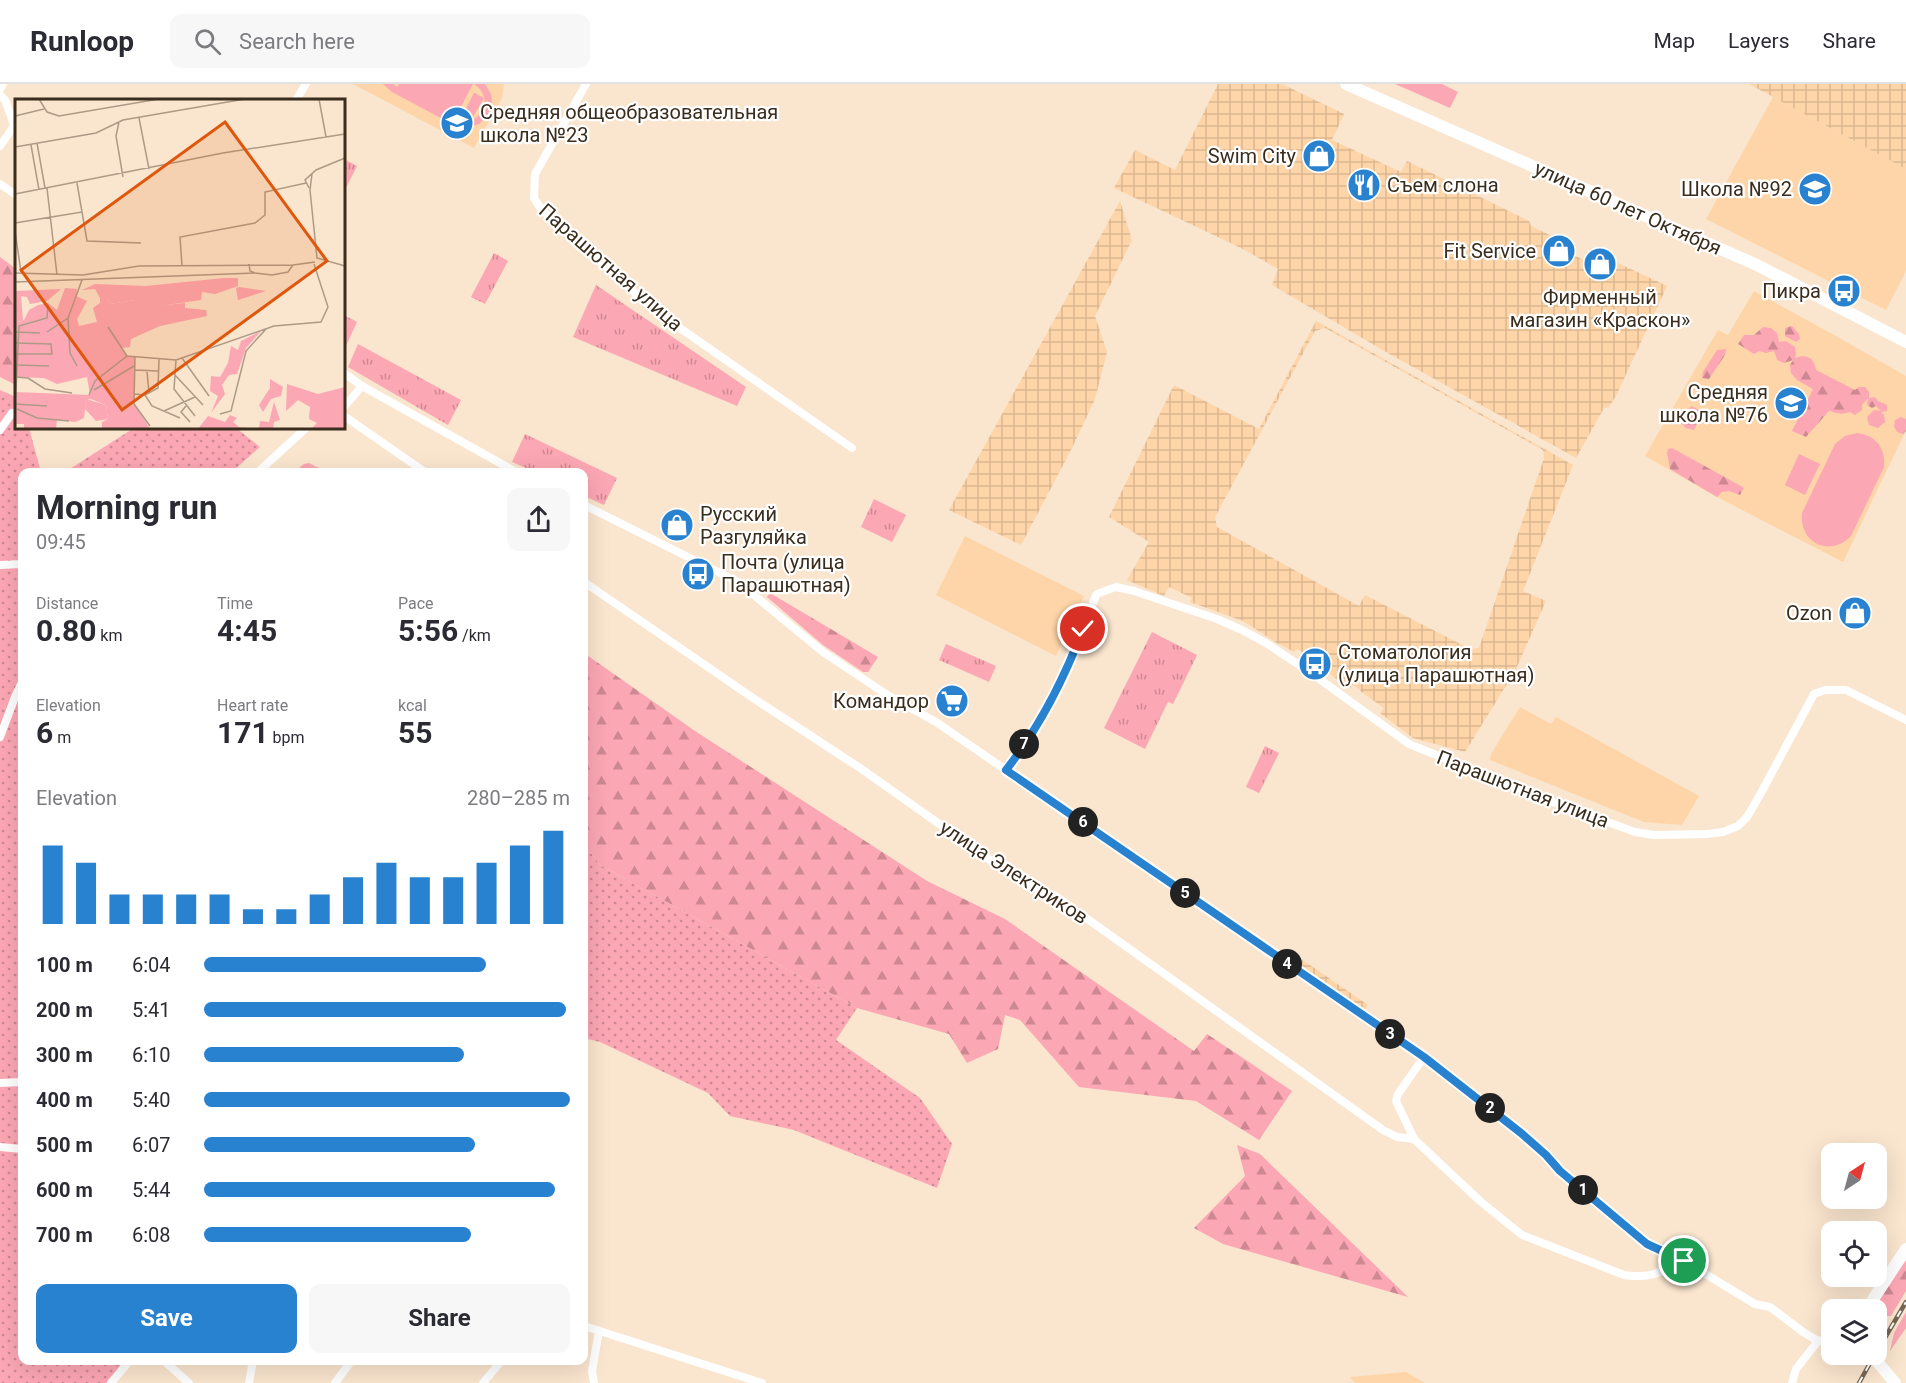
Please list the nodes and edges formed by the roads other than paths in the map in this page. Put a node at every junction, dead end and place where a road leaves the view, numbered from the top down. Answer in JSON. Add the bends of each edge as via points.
{"nodes":[{"id":1,"x":3,"y":84,"type":"edge"},
{"id":2,"x":306,"y":84,"type":"edge"},
{"id":3,"x":586,"y":84,"type":"edge"},
{"id":4,"x":1346,"y":84,"type":"edge"},
{"id":5,"x":0,"y":89,"type":"edge"},
{"id":6,"x":0,"y":95,"type":"edge"},
{"id":7,"x":297,"y":99,"type":"edge"},
{"id":8,"x":15,"y":128,"type":"edge"},
{"id":9,"x":0,"y":146,"type":"edge"},
{"id":10,"x":0,"y":184,"type":"edge"},
{"id":11,"x":15,"y":194,"type":"edge"},
{"id":12,"x":1906,"y":342,"type":"edge"},
{"id":13,"x":345,"y":374,"type":"edge"},
{"id":14,"x":362,"y":386,"type":"junction"},
{"id":15,"x":345,"y":406,"type":"edge"},
{"id":16,"x":12,"y":413,"type":"dead end"},
{"id":17,"x":345,"y":417,"type":"edge"},
{"id":18,"x":305,"y":429,"type":"edge"},
{"id":19,"x":0,"y":430,"type":"edge"},
{"id":20,"x":852,"y":448,"type":"dead end"},
{"id":21,"x":262,"y":468,"type":"edge"},
{"id":22,"x":419,"y":468,"type":"edge"},
{"id":23,"x":509,"y":468,"type":"edge"},
{"id":24,"x":588,"y":507,"type":"edge"},
{"id":25,"x":18,"y":564,"type":"edge"},
{"id":26,"x":0,"y":565,"type":"edge"},
{"id":27,"x":588,"y":585,"type":"edge"},
{"id":28,"x":18,"y":691,"type":"edge"},
{"id":29,"x":1906,"y":720,"type":"edge"},
{"id":30,"x":0,"y":737,"type":"edge"},
{"id":31,"x":1006,"y":770,"type":"junction"},
{"id":32,"x":1424,"y":1057,"type":"junction"},
{"id":33,"x":18,"y":1082,"type":"edge"},
{"id":34,"x":0,"y":1083,"type":"edge"},
{"id":35,"x":1414,"y":1139,"type":"junction"},
{"id":36,"x":0,"y":1147,"type":"edge"},
{"id":37,"x":18,"y":1149,"type":"edge"},
{"id":38,"x":1906,"y":1249,"type":"edge"},
{"id":39,"x":1684,"y":1261,"type":"junction"},
{"id":40,"x":1873,"y":1299,"type":"edge"},
{"id":41,"x":588,"y":1327,"type":"edge"},
{"id":42,"x":599,"y":1331,"type":"junction"},
{"id":43,"x":1818,"y":1341,"type":"junction"},
{"id":44,"x":1821,"y":1341,"type":"edge"},
{"id":45,"x":126,"y":1365,"type":"edge"},
{"id":46,"x":169,"y":1365,"type":"edge"},
{"id":47,"x":252,"y":1365,"type":"edge"},
{"id":48,"x":348,"y":1365,"type":"edge"},
{"id":49,"x":498,"y":1365,"type":"edge"},
{"id":50,"x":1880,"y":1365,"type":"edge"},
{"id":51,"x":111,"y":1383,"type":"edge"},
{"id":52,"x":189,"y":1383,"type":"edge"},
{"id":53,"x":249,"y":1383,"type":"edge"},
{"id":54,"x":335,"y":1383,"type":"edge"},
{"id":55,"x":483,"y":1383,"type":"edge"},
{"id":56,"x":594,"y":1383,"type":"edge"},
{"id":57,"x":762,"y":1383,"type":"edge"},
{"id":58,"x":1792,"y":1383,"type":"edge"},
{"id":59,"x":1894,"y":1383,"type":"edge"}],
"edges":[{"from":1,"to":5,"type":"street"},
{"from":2,"to":7,"type":"street"},
{"from":3,"to":20,"type":"street","name":"Парашютная улица","via":[[535,174],[534,198],[541,209],[654,310]]},
{"from":4,"to":12,"type":"main road","name":"улица 60 лет Октября","via":[[1746,260]]},
{"from":6,"to":8,"type":"street"},
{"from":8,"to":9,"type":"street"},
{"from":10,"to":11,"type":"street"},
{"from":13,"to":14,"type":"street"},
{"from":14,"to":15,"type":"street"},
{"from":14,"to":23,"type":"street"},
{"from":16,"to":19,"type":"street"},
{"from":17,"to":22,"type":"street"},
{"from":18,"to":21,"type":"street"},
{"from":24,"to":31,"type":"street","via":[[738,582],[822,652]]},
{"from":25,"to":26,"type":"street"},
{"from":27,"to":35,"type":"street","name":"улица Электриков","via":[[1024,884],[1054,895],[1383,1130]]},
{"from":28,"to":30,"type":"street"},
{"from":29,"to":31,"type":"street","name":"Парашютная улица","via":[[1846,690],[1814,694],[1761,794],[1738,826],[1688,836],[1635,832],[1409,744],[1321,680],[1242,630],[1116,587],[1099,593],[1066,672]]},
{"from":31,"to":32,"type":"street"},
{"from":32,"to":35,"type":"street","via":[[1396,1101]]},
{"from":32,"to":39,"type":"street","via":[[1521,1133],[1647,1244]]},
{"from":33,"to":34,"type":"street"},
{"from":35,"to":39,"type":"street","via":[[1522,1235],[1624,1275],[1642,1278]]},
{"from":36,"to":37,"type":"street"},
{"from":38,"to":40,"type":"main road"},
{"from":39,"to":43,"type":"street","via":[[1755,1304],[1770,1307]]},
{"from":41,"to":42,"type":"street"},
{"from":42,"to":56,"type":"street","via":[[592,1371]]},
{"from":42,"to":57,"type":"street"},
{"from":43,"to":44,"type":"street"},
{"from":43,"to":58,"type":"street","via":[[1796,1370]]},
{"from":45,"to":51,"type":"street"},
{"from":46,"to":52,"type":"street"},
{"from":47,"to":53,"type":"street"},
{"from":48,"to":54,"type":"street"},
{"from":49,"to":55,"type":"street"},
{"from":50,"to":59,"type":"main road"}]}
